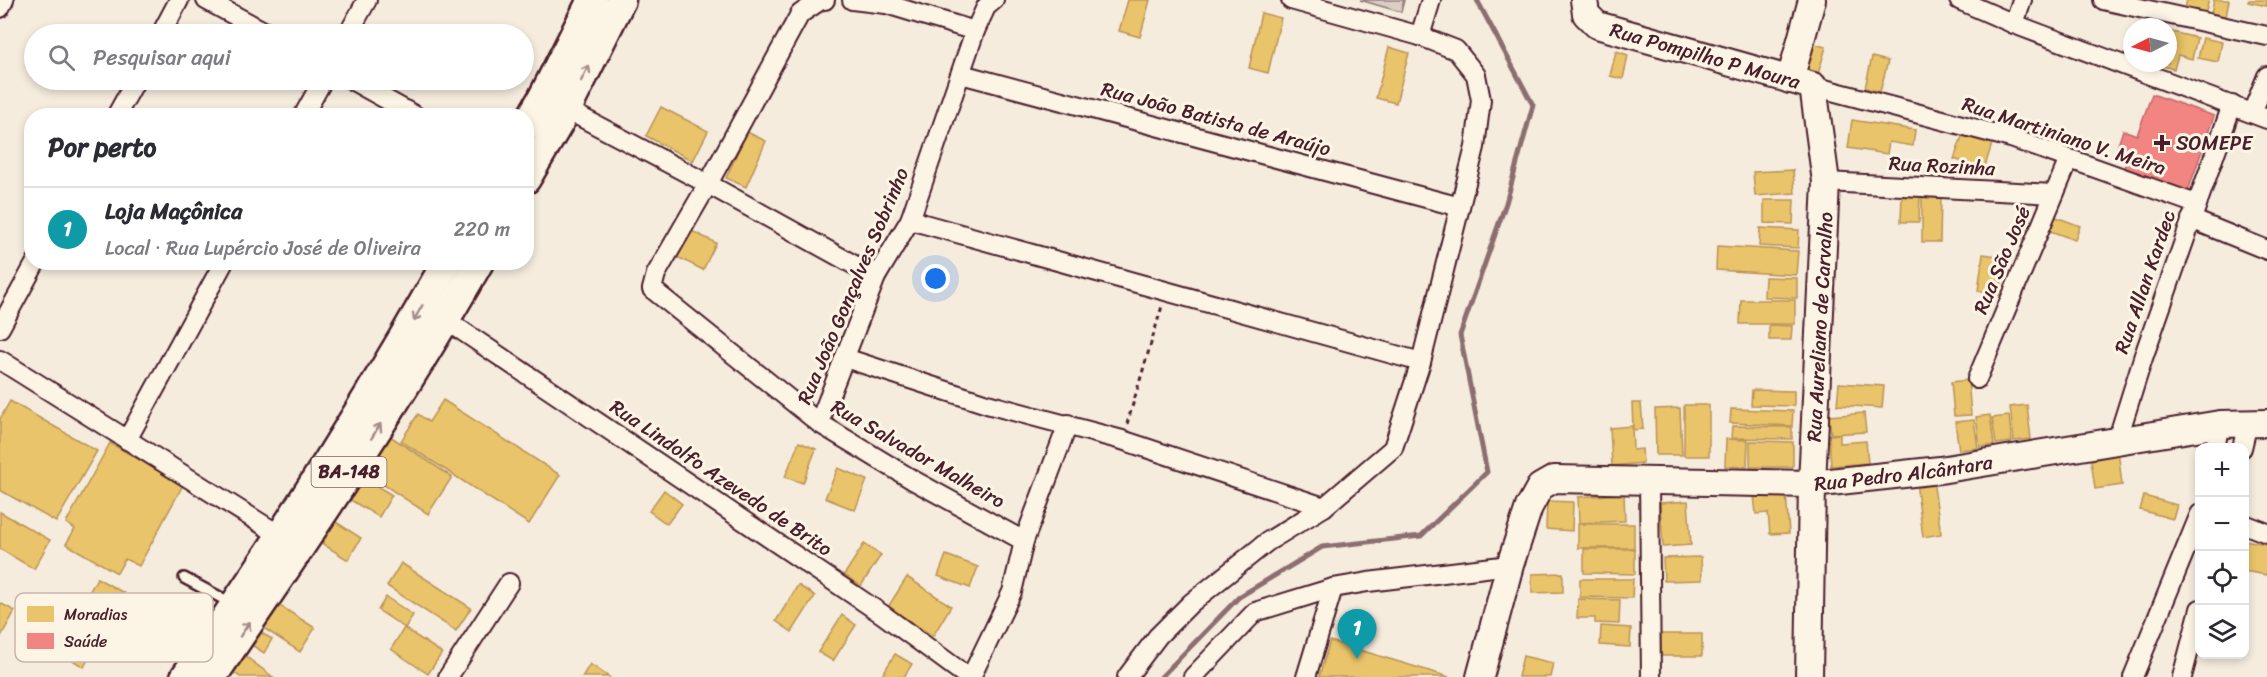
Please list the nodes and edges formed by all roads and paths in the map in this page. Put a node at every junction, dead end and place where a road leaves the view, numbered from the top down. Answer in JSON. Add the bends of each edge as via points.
{"nodes":[{"id":1,"x":4,"y":0,"type":"edge"},
{"id":2,"x":179,"y":0,"type":"edge"},
{"id":3,"x":206,"y":0,"type":"edge"},
{"id":4,"x":367,"y":0,"type":"edge"},
{"id":5,"x":592,"y":0,"type":"edge"},
{"id":6,"x":621,"y":0,"type":"edge"},
{"id":7,"x":825,"y":0,"type":"edge"},
{"id":8,"x":852,"y":0,"type":"edge"},
{"id":9,"x":994,"y":0,"type":"edge"},
{"id":10,"x":1291,"y":0,"type":"edge"},
{"id":11,"x":1431,"y":0,"type":"edge"},
{"id":12,"x":1584,"y":0,"type":"edge"},
{"id":13,"x":1812,"y":0,"type":"edge"},
{"id":14,"x":1959,"y":0,"type":"edge"},
{"id":15,"x":2022,"y":0,"type":"edge"},
{"id":16,"x":2103,"y":0,"type":"edge"},
{"id":17,"x":0,"y":8,"type":"edge"},
{"id":18,"x":166,"y":24,"type":"edge"},
{"id":19,"x":250,"y":24,"type":"edge"},
{"id":20,"x":354,"y":24,"type":"edge"},
{"id":21,"x":2014,"y":24,"type":"junction"},
{"id":22,"x":975,"y":31,"type":"junction"},
{"id":23,"x":1420,"y":36,"type":"junction"},
{"id":24,"x":2267,"y":36,"type":"edge"},
{"id":25,"x":961,"y":74,"type":"junction"},
{"id":26,"x":2267,"y":76,"type":"edge"},
{"id":27,"x":1802,"y":83,"type":"junction"},
{"id":28,"x":130,"y":90,"type":"edge"},
{"id":29,"x":317,"y":90,"type":"edge"},
{"id":30,"x":369,"y":90,"type":"edge"},
{"id":31,"x":555,"y":103,"type":"junction"},
{"id":32,"x":2232,"y":105,"type":"junction"},
{"id":33,"x":120,"y":108,"type":"edge"},
{"id":34,"x":307,"y":108,"type":"edge"},
{"id":35,"x":402,"y":108,"type":"edge"},
{"id":36,"x":2259,"y":116,"type":"edge"},
{"id":37,"x":534,"y":120,"type":"edge"},
{"id":38,"x":534,"y":158,"type":"edge"},
{"id":39,"x":2068,"y":159,"type":"junction"},
{"id":40,"x":1826,"y":182,"type":"junction"},
{"id":41,"x":708,"y":184,"type":"junction"},
{"id":42,"x":2054,"y":194,"type":"junction"},
{"id":43,"x":1460,"y":207,"type":"junction"},
{"id":44,"x":2194,"y":211,"type":"junction"},
{"id":45,"x":909,"y":220,"type":"junction"},
{"id":46,"x":2267,"y":250,"type":"edge"},
{"id":47,"x":32,"y":270,"type":"edge"},
{"id":48,"x":220,"y":270,"type":"edge"},
{"id":49,"x":442,"y":270,"type":"edge"},
{"id":50,"x":474,"y":270,"type":"edge"},
{"id":51,"x":876,"y":277,"type":"junction"},
{"id":52,"x":1166,"y":292,"type":"junction"},
{"id":53,"x":446,"y":320,"type":"junction"},
{"id":54,"x":0,"y":328,"type":"edge"},
{"id":55,"x":845,"y":358,"type":"junction"},
{"id":56,"x":0,"y":360,"type":"edge"},
{"id":57,"x":1421,"y":362,"type":"junction"},
{"id":58,"x":1977,"y":379,"type":"dead end"},
{"id":59,"x":819,"y":423,"type":"junction"},
{"id":60,"x":2257,"y":423,"type":"edge"},
{"id":61,"x":1068,"y":424,"type":"junction"},
{"id":62,"x":2218,"y":436,"type":"edge"},
{"id":63,"x":127,"y":440,"type":"junction"},
{"id":64,"x":1122,"y":440,"type":"junction"},
{"id":65,"x":2117,"y":441,"type":"junction"},
{"id":66,"x":2244,"y":443,"type":"edge"},
{"id":67,"x":1649,"y":480,"type":"junction"},
{"id":68,"x":1812,"y":484,"type":"junction"},
{"id":69,"x":1324,"y":507,"type":"junction"},
{"id":70,"x":2195,"y":524,"type":"edge"},
{"id":71,"x":2249,"y":527,"type":"edge"},
{"id":72,"x":2267,"y":533,"type":"edge"},
{"id":73,"x":281,"y":536,"type":"junction"},
{"id":74,"x":1024,"y":541,"type":"junction"},
{"id":75,"x":1510,"y":565,"type":"junction"},
{"id":76,"x":184,"y":578,"type":"dead end"},
{"id":77,"x":509,"y":583,"type":"dead end"},
{"id":78,"x":1333,"y":588,"type":"junction"},
{"id":79,"x":213,"y":593,"type":"edge"},
{"id":80,"x":213,"y":593,"type":"edge"},
{"id":81,"x":236,"y":605,"type":"junction"},
{"id":82,"x":2195,"y":624,"type":"edge"},
{"id":83,"x":213,"y":638,"type":"edge"},
{"id":84,"x":196,"y":662,"type":"edge"},
{"id":85,"x":186,"y":677,"type":"edge"},
{"id":86,"x":212,"y":677,"type":"edge"},
{"id":87,"x":448,"y":677,"type":"edge"},
{"id":88,"x":969,"y":677,"type":"edge"},
{"id":89,"x":1127,"y":677,"type":"edge"},
{"id":90,"x":1193,"y":677,"type":"edge"},
{"id":91,"x":1306,"y":677,"type":"edge"},
{"id":92,"x":1480,"y":677,"type":"edge"},
{"id":93,"x":1651,"y":677,"type":"edge"},
{"id":94,"x":1809,"y":677,"type":"edge"},
{"id":95,"x":2133,"y":677,"type":"edge"},
{"id":96,"x":2181,"y":677,"type":"edge"}],
"edges":[{"from":1,"to":17,"type":"street"},
{"from":2,"to":18,"type":"street"},
{"from":3,"to":19,"type":"street"},
{"from":4,"to":20,"type":"street"},
{"from":5,"to":31,"type":"main road"},
{"from":31,"to":6,"type":"main road","one_way":true},
{"from":7,"to":41,"type":"street","via":[[800,14]]},
{"from":8,"to":22,"type":"street","via":[[886,4]]},
{"from":9,"to":22,"type":"street","name":"Rua João Gonçalves Sobrinho"},
{"from":10,"to":23,"type":"street"},
{"from":11,"to":23,"type":"street"},
{"from":12,"to":27,"type":"street","name":"Rua Pompilho P Moura","via":[[1586,14],[1597,25]]},
{"from":13,"to":27,"type":"street"},
{"from":14,"to":21,"type":"street"},
{"from":15,"to":21,"type":"street"},
{"from":16,"to":24,"type":"street"},
{"from":21,"to":32,"type":"street"},
{"from":22,"to":25,"type":"street","name":"Rua João Gonçalves Sobrinho"},
{"from":23,"to":43,"type":"street","via":[[1456,50],[1476,75],[1481,100],[1476,147]]},
{"from":25,"to":43,"type":"street","name":"Rua João Batista de Araújo"},
{"from":25,"to":45,"type":"street","name":"Rua João Gonçalves Sobrinho"},
{"from":26,"to":36,"type":"street"},
{"from":27,"to":39,"type":"street","name":"Rua Martiniano V. Meira","via":[[2011,138]]},
{"from":27,"to":40,"type":"street","name":"Rua Aureliano de Carvalho"},
{"from":28,"to":33,"type":"street"},
{"from":29,"to":34,"type":"street"},
{"from":30,"to":35,"type":"street"},
{"from":31,"to":37,"type":"main road"},
{"from":31,"to":38,"type":"main road"},
{"from":31,"to":41,"type":"street"},
{"from":32,"to":36,"type":"street"},
{"from":32,"to":44,"type":"street","name":"Rua Allan Kardec"},
{"from":39,"to":42,"type":"street","name":"Rua São José"},
{"from":39,"to":44,"type":"street","name":"Rua Martiniano V. Meira"},
{"from":40,"to":42,"type":"street","name":"Rua Rozinha"},
{"from":40,"to":68,"type":"street","name":"Rua Aureliano de Carvalho"},
{"from":41,"to":51,"type":"street"},
{"from":41,"to":59,"type":"street","name":"Rua Salvador Malheiro","via":[[656,274],[652,289]]},
{"from":42,"to":58,"type":"street","name":"Rua São José"},
{"from":43,"to":57,"type":"street"},
{"from":44,"to":46,"type":"street","name":"Rua Martiniano V. Meira"},
{"from":44,"to":65,"type":"street","name":"Rua Allan Kardec"},
{"from":45,"to":51,"type":"street","name":"Rua João Gonçalves Sobrinho"},
{"from":45,"to":52,"type":"street"},
{"from":47,"to":54,"type":"street"},
{"from":48,"to":63,"type":"street"},
{"from":49,"to":73,"type":"main road","number":"BA-148","one_way":true},
{"from":50,"to":53,"type":"main road","number":"BA-148"},
{"from":51,"to":55,"type":"street","name":"Rua João Gonçalves Sobrinho"},
{"from":52,"to":57,"type":"street"},
{"from":52,"to":64,"type":"path"},
{"from":86,"to":53,"type":"main road","number":"BA-148","one_way":true,"via":[[314,527]]},
{"from":53,"to":88,"type":"street","name":"Rua Lindolfo Azevedo de Brito"},
{"from":55,"to":59,"type":"street","name":"Rua João Gonçalves Sobrinho"},
{"from":55,"to":61,"type":"street","via":[[987,404]]},
{"from":56,"to":63,"type":"street"},
{"from":57,"to":69,"type":"street","via":[[1393,448]]},
{"from":59,"to":74,"type":"street","name":"Rua Salvador Malheiro"},
{"from":60,"to":62,"type":"street","name":"Rua Pedro Alcântara"},
{"from":60,"to":66,"type":"street"},
{"from":61,"to":64,"type":"street"},
{"from":61,"to":74,"type":"street"},
{"from":62,"to":65,"type":"street","name":"Rua Pedro Alcântara"},
{"from":63,"to":73,"type":"street"},
{"from":64,"to":69,"type":"street"},
{"from":65,"to":68,"type":"street","name":"Rua Pedro Alcântara","via":[[1940,470]]},
{"from":67,"to":68,"type":"street","name":"Rua Pedro Alcântara"},
{"from":67,"to":75,"type":"street","name":"Rua Pedro Alcântara","via":[[1554,479],[1540,487],[1528,507]]},
{"from":67,"to":93,"type":"street"},
{"from":68,"to":94,"type":"street","name":"Rua Aureliano de Carvalho"},
{"from":69,"to":89,"type":"street","via":[[1267,542],[1191,603],[1158,636]]},
{"from":70,"to":95,"type":"street"},
{"from":71,"to":72,"type":"street"},
{"from":73,"to":81,"type":"main road","number":"BA-148"},
{"from":74,"to":88,"type":"street","via":[[1012,592]]},
{"from":75,"to":78,"type":"street"},
{"from":75,"to":92,"type":"street"},
{"from":76,"to":80,"type":"lane"},
{"from":77,"to":87,"type":"street"},
{"from":78,"to":90,"type":"street","via":[[1255,612]]},
{"from":78,"to":91,"type":"street"},
{"from":79,"to":81,"type":"lane"},
{"from":81,"to":83,"type":"main road","number":"BA-148"},
{"from":82,"to":96,"type":"street"},
{"from":84,"to":85,"type":"main road","number":"BA-148"}]}
